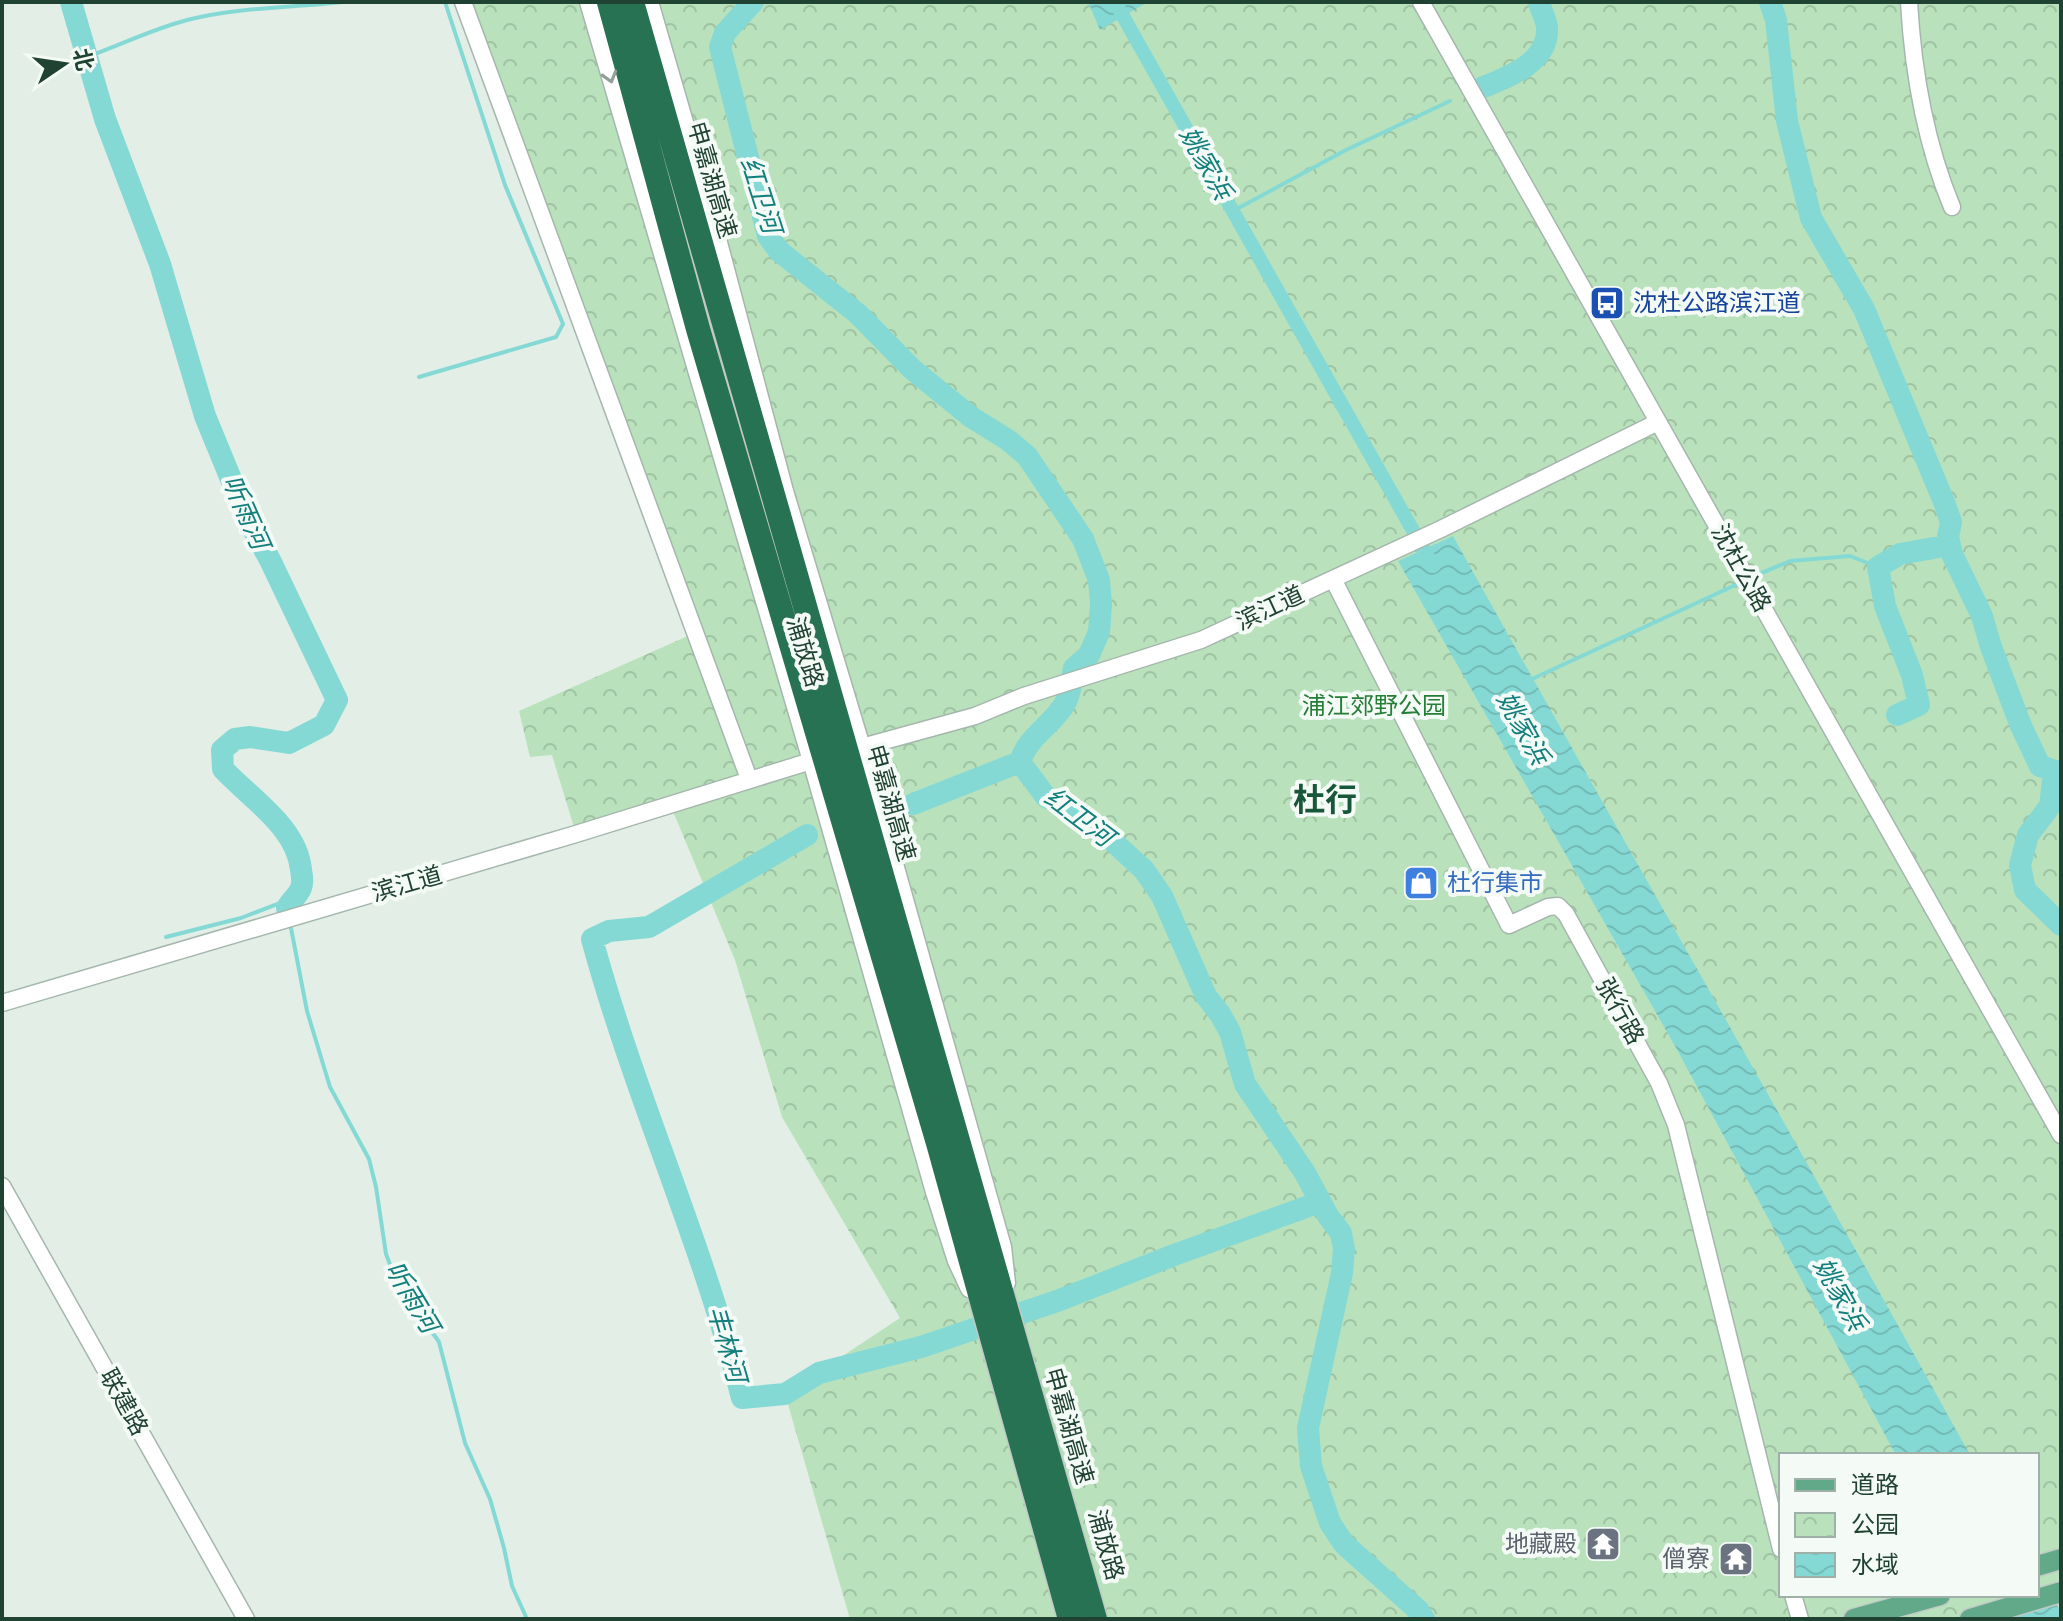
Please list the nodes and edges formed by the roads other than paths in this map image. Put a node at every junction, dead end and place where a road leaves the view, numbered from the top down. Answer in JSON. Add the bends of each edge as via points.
{"nodes":[{"id":1,"x":463,"y":2,"type":"edge"},
{"id":2,"x":588,"y":2,"type":"edge"},
{"id":3,"x":607,"y":2,"type":"edge"},
{"id":4,"x":634,"y":2,"type":"edge"},
{"id":5,"x":650,"y":2,"type":"edge"},
{"id":6,"x":1421,"y":2,"type":"edge"},
{"id":7,"x":1909,"y":2,"type":"edge"},
{"id":8,"x":1952,"y":207,"type":"dead end"},
{"id":9,"x":1658,"y":422,"type":"junction"},
{"id":10,"x":1333,"y":579,"type":"junction"},
{"id":11,"x":862,"y":747,"type":"junction"},
{"id":12,"x":811,"y":761,"type":"junction"},
{"id":13,"x":749,"y":779,"type":"junction"},
{"id":14,"x":2,"y":1003,"type":"edge"},
{"id":15,"x":2061,"y":1135,"type":"edge"},
{"id":16,"x":2,"y":1186,"type":"edge"},
{"id":17,"x":1010,"y":1305,"type":"junction"},
{"id":18,"x":982,"y":1316,"type":"junction"},
{"id":19,"x":1779,"y":1541,"type":"edge"},
{"id":20,"x":2061,"y":1559,"type":"edge"},
{"id":21,"x":2039,"y":1565,"type":"edge"},
{"id":22,"x":2060,"y":1592,"type":"edge"},
{"id":23,"x":1794,"y":1597,"type":"edge"},
{"id":24,"x":1933,"y":1597,"type":"edge"},
{"id":25,"x":246,"y":1619,"type":"edge"},
{"id":26,"x":1068,"y":1619,"type":"edge"},
{"id":27,"x":1098,"y":1619,"type":"edge"},
{"id":28,"x":1800,"y":1619,"type":"edge"},
{"id":29,"x":1854,"y":1619,"type":"edge"},
{"id":30,"x":1970,"y":1619,"type":"edge"}],
"edges":[{"from":1,"to":13,"type":"street"},
{"from":2,"to":12,"type":"street","name":"浦放路","one_way":true},
{"from":3,"to":18,"type":"main road","name":"浦放路","via":[[692,317]]},
{"from":3,"to":26,"type":"highway","via":[[938,1143]]},
{"from":4,"to":17,"type":"main road","name":"浦放路"},
{"from":4,"to":27,"type":"highway","name":"申嘉湖高速"},
{"from":5,"to":11,"type":"street","name":"浦放路"},
{"from":6,"to":9,"type":"street","name":"沈杜公路"},
{"from":7,"to":8,"type":"street","via":[[1921,105]]},
{"from":9,"to":10,"type":"street","name":"滨江道"},
{"from":9,"to":15,"type":"street","name":"沈杜公路"},
{"from":10,"to":11,"type":"street","name":"滨江道","via":[[1201,640],[975,716]]},
{"from":10,"to":19,"type":"street","name":"张行路","via":[[1509,925],[1548,907],[1558,906],[1566,914],[1659,1083],[1676,1125]]},
{"from":11,"to":17,"type":"street","name":"浦放路","via":[[1003,1247]]},
{"from":12,"to":13,"type":"street","name":"滨江道"},
{"from":12,"to":18,"type":"street","name":"浦放路","via":[[934,1192],[956,1261]]},
{"from":13,"to":14,"type":"street","name":"滨江道"},
{"from":16,"to":25,"type":"street","name":"联建路"},
{"from":17,"to":27,"type":"main road","name":"浦放路"},
{"from":18,"to":26,"type":"main road","name":"浦放路"},
{"from":20,"to":21,"type":"main road"},
{"from":22,"to":30,"type":"main road"},
{"from":23,"to":28,"type":"street"},
{"from":24,"to":29,"type":"main road"}]}
